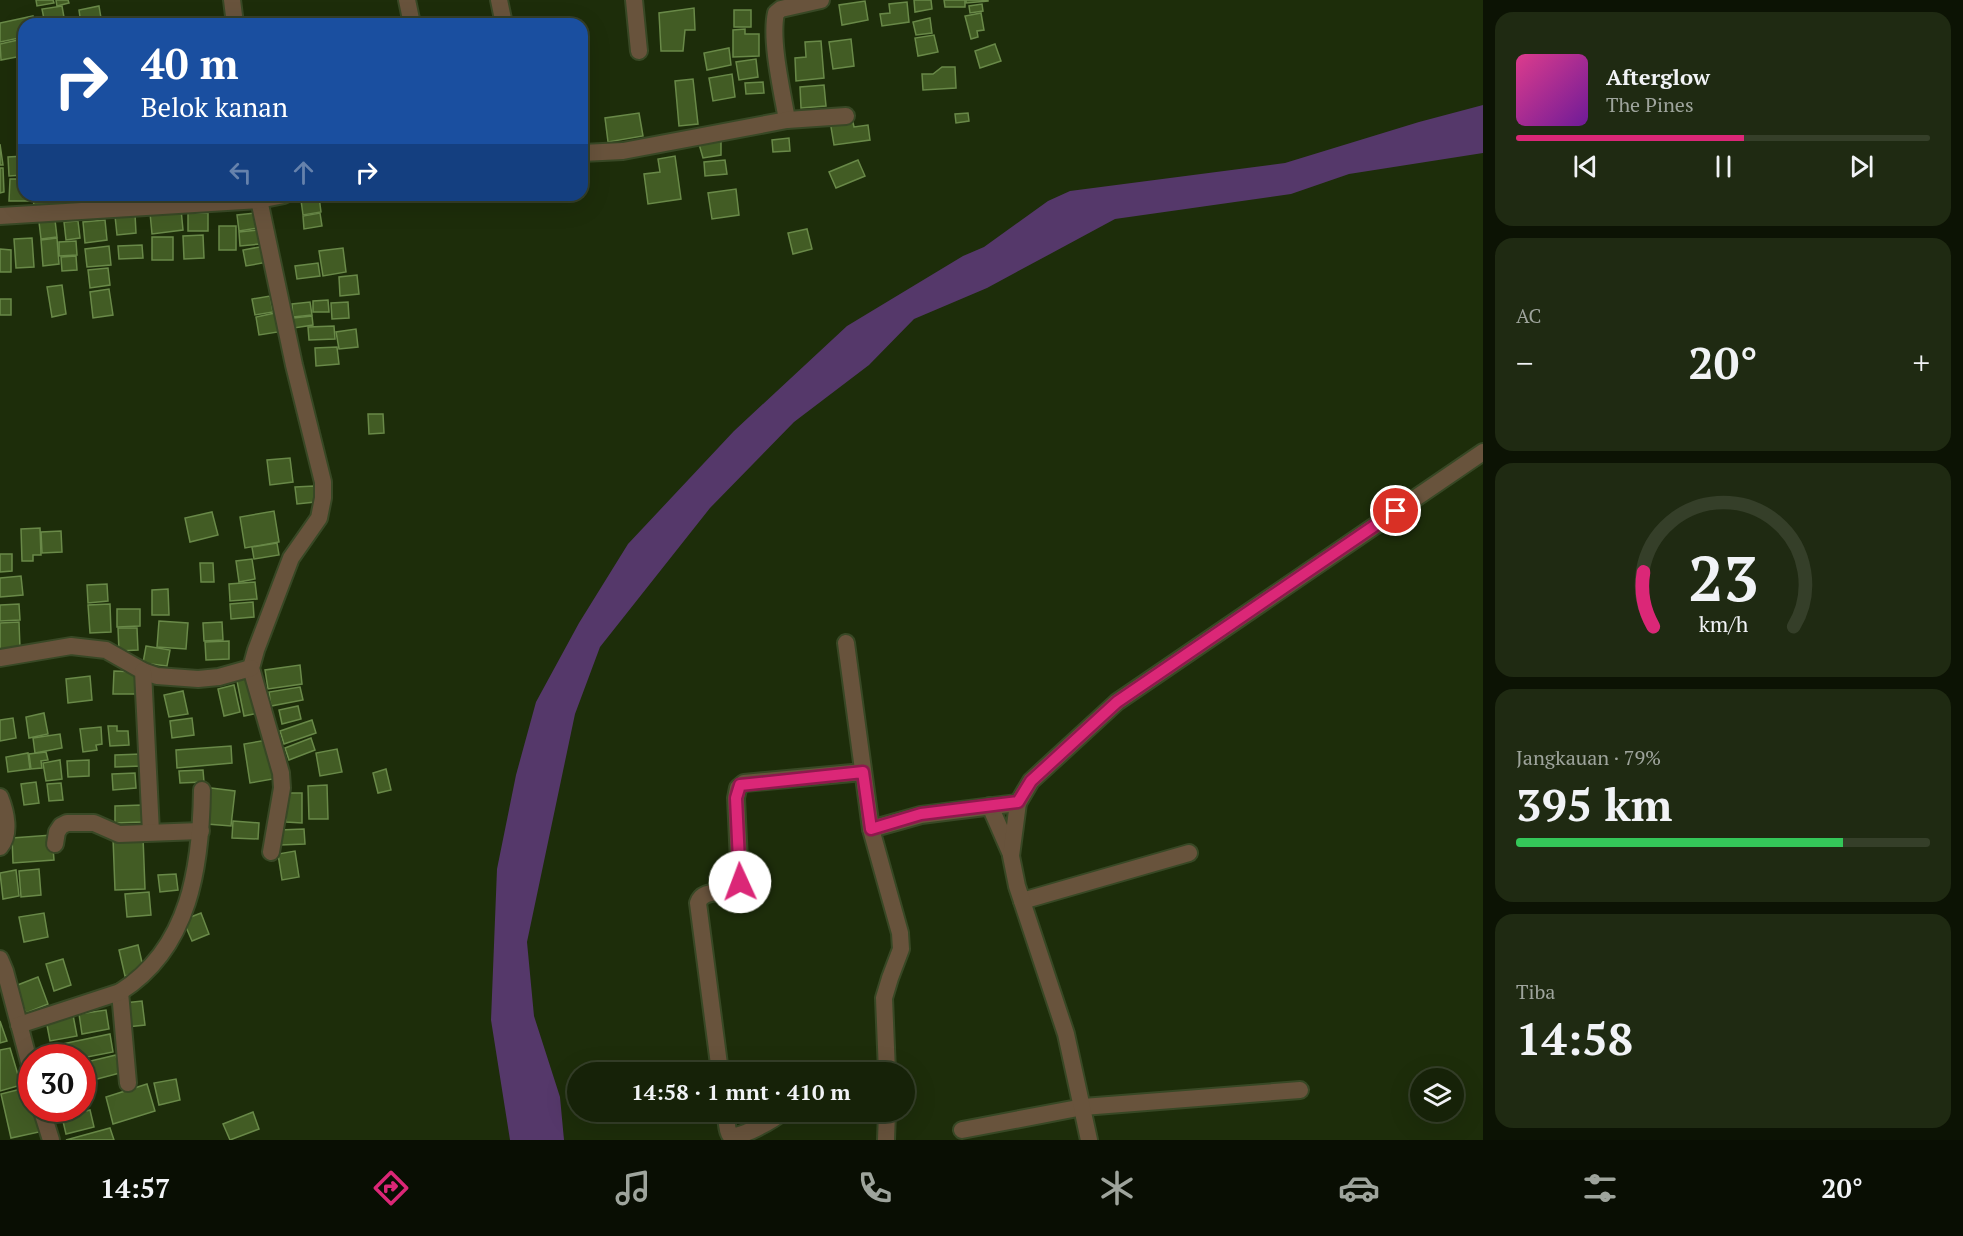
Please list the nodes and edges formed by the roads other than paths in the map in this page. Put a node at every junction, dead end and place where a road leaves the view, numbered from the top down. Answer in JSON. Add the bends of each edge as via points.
{"nodes":[{"id":1,"x":232,"y":0,"type":"edge"},
{"id":2,"x":407,"y":0,"type":"edge"},
{"id":3,"x":499,"y":0,"type":"edge"},
{"id":4,"x":634,"y":0,"type":"edge"},
{"id":5,"x":821,"y":0,"type":"edge"},
{"id":6,"x":234,"y":18,"type":"edge"},
{"id":7,"x":411,"y":18,"type":"edge"},
{"id":8,"x":503,"y":18,"type":"edge"},
{"id":9,"x":639,"y":51,"type":"dead end"},
{"id":10,"x":846,"y":116,"type":"dead end"},
{"id":11,"x":787,"y":120,"type":"junction"},
{"id":12,"x":588,"y":153,"type":"edge"},
{"id":13,"x":204,"y":201,"type":"edge"},
{"id":14,"x":260,"y":201,"type":"edge"},
{"id":15,"x":0,"y":216,"type":"edge"},
{"id":16,"x":1483,"y":452,"type":"edge"},
{"id":17,"x":846,"y":644,"type":"dead end"},
{"id":18,"x":0,"y":658,"type":"edge"},
{"id":19,"x":251,"y":668,"type":"junction"},
{"id":20,"x":143,"y":671,"type":"junction"},
{"id":21,"x":863,"y":772,"type":"junction"},
{"id":22,"x":202,"y":790,"type":"dead end"},
{"id":23,"x":0,"y":797,"type":"edge"},
{"id":24,"x":1018,"y":802,"type":"junction"},
{"id":25,"x":990,"y":806,"type":"junction"},
{"id":26,"x":871,"y":829,"type":"junction"},
{"id":27,"x":201,"y":831,"type":"junction"},
{"id":28,"x":151,"y":832,"type":"junction"},
{"id":29,"x":55,"y":844,"type":"dead end"},
{"id":30,"x":0,"y":848,"type":"edge"},
{"id":31,"x":271,"y":852,"type":"dead end"},
{"id":32,"x":1189,"y":853,"type":"dead end"},
{"id":33,"x":1011,"y":856,"type":"junction"},
{"id":34,"x":1022,"y":901,"type":"junction"},
{"id":35,"x":0,"y":959,"type":"edge"},
{"id":36,"x":120,"y":992,"type":"junction"},
{"id":37,"x":19,"y":1025,"type":"junction"},
{"id":38,"x":24,"y":1044,"type":"edge"},
{"id":39,"x":719,"y":1062,"type":"edge"},
{"id":40,"x":887,"y":1062,"type":"edge"},
{"id":41,"x":128,"y":1083,"type":"dead end"},
{"id":42,"x":1300,"y":1090,"type":"dead end"},
{"id":43,"x":1083,"y":1107,"type":"junction"},
{"id":44,"x":45,"y":1122,"type":"edge"},
{"id":45,"x":727,"y":1122,"type":"edge"},
{"id":46,"x":770,"y":1122,"type":"edge"},
{"id":47,"x":887,"y":1122,"type":"edge"},
{"id":48,"x":962,"y":1130,"type":"dead end"},
{"id":49,"x":51,"y":1140,"type":"edge"},
{"id":50,"x":886,"y":1140,"type":"edge"},
{"id":51,"x":1089,"y":1140,"type":"edge"}],
"edges":[{"from":1,"to":6,"type":"street"},
{"from":2,"to":7,"type":"street"},
{"from":3,"to":8,"type":"street"},
{"from":4,"to":9,"type":"street"},
{"from":5,"to":11,"type":"street","via":[[776,13],[776,49]]},
{"from":10,"to":11,"type":"street"},
{"from":11,"to":12,"type":"street","via":[[623,151]]},
{"from":13,"to":15,"type":"street"},
{"from":14,"to":19,"type":"street","via":[[323,482],[323,498],[319,518],[291,558]]},
{"from":16,"to":24,"type":"street","via":[[1117,702],[1031,781]]},
{"from":17,"to":21,"type":"street"},
{"from":18,"to":20,"type":"street","via":[[71,646],[106,650]]},
{"from":19,"to":20,"type":"street","via":[[198,679]]},
{"from":19,"to":31,"type":"street","via":[[281,773]]},
{"from":20,"to":28,"type":"street"},
{"from":21,"to":26,"type":"street"},
{"from":21,"to":39,"type":"street","via":[[744,783],[738,788],[740,882],[729,892],[704,894],[698,903]]},
{"from":22,"to":27,"type":"street"},
{"from":23,"to":30,"type":"street","via":[[6,836]]},
{"from":24,"to":25,"type":"street"},
{"from":24,"to":33,"type":"street"},
{"from":25,"to":26,"type":"street","via":[[921,814]]},
{"from":25,"to":33,"type":"street"},
{"from":26,"to":40,"type":"street","via":[[901,941],[884,998]]},
{"from":27,"to":28,"type":"street"},
{"from":27,"to":36,"type":"street","via":[[195,876],[169,944],[153,966]]},
{"from":28,"to":29,"type":"street","via":[[119,834],[94,823],[67,823],[57,831]]},
{"from":32,"to":34,"type":"street"},
{"from":33,"to":34,"type":"street"},
{"from":34,"to":43,"type":"street","via":[[1066,1034]]},
{"from":35,"to":37,"type":"street"},
{"from":36,"to":37,"type":"street"},
{"from":36,"to":41,"type":"street"},
{"from":37,"to":38,"type":"street"},
{"from":42,"to":43,"type":"street"},
{"from":43,"to":48,"type":"street"},
{"from":43,"to":51,"type":"street"},
{"from":44,"to":49,"type":"street"},
{"from":45,"to":46,"type":"street","via":[[729,1135],[738,1139]]},
{"from":47,"to":50,"type":"street"}]}
